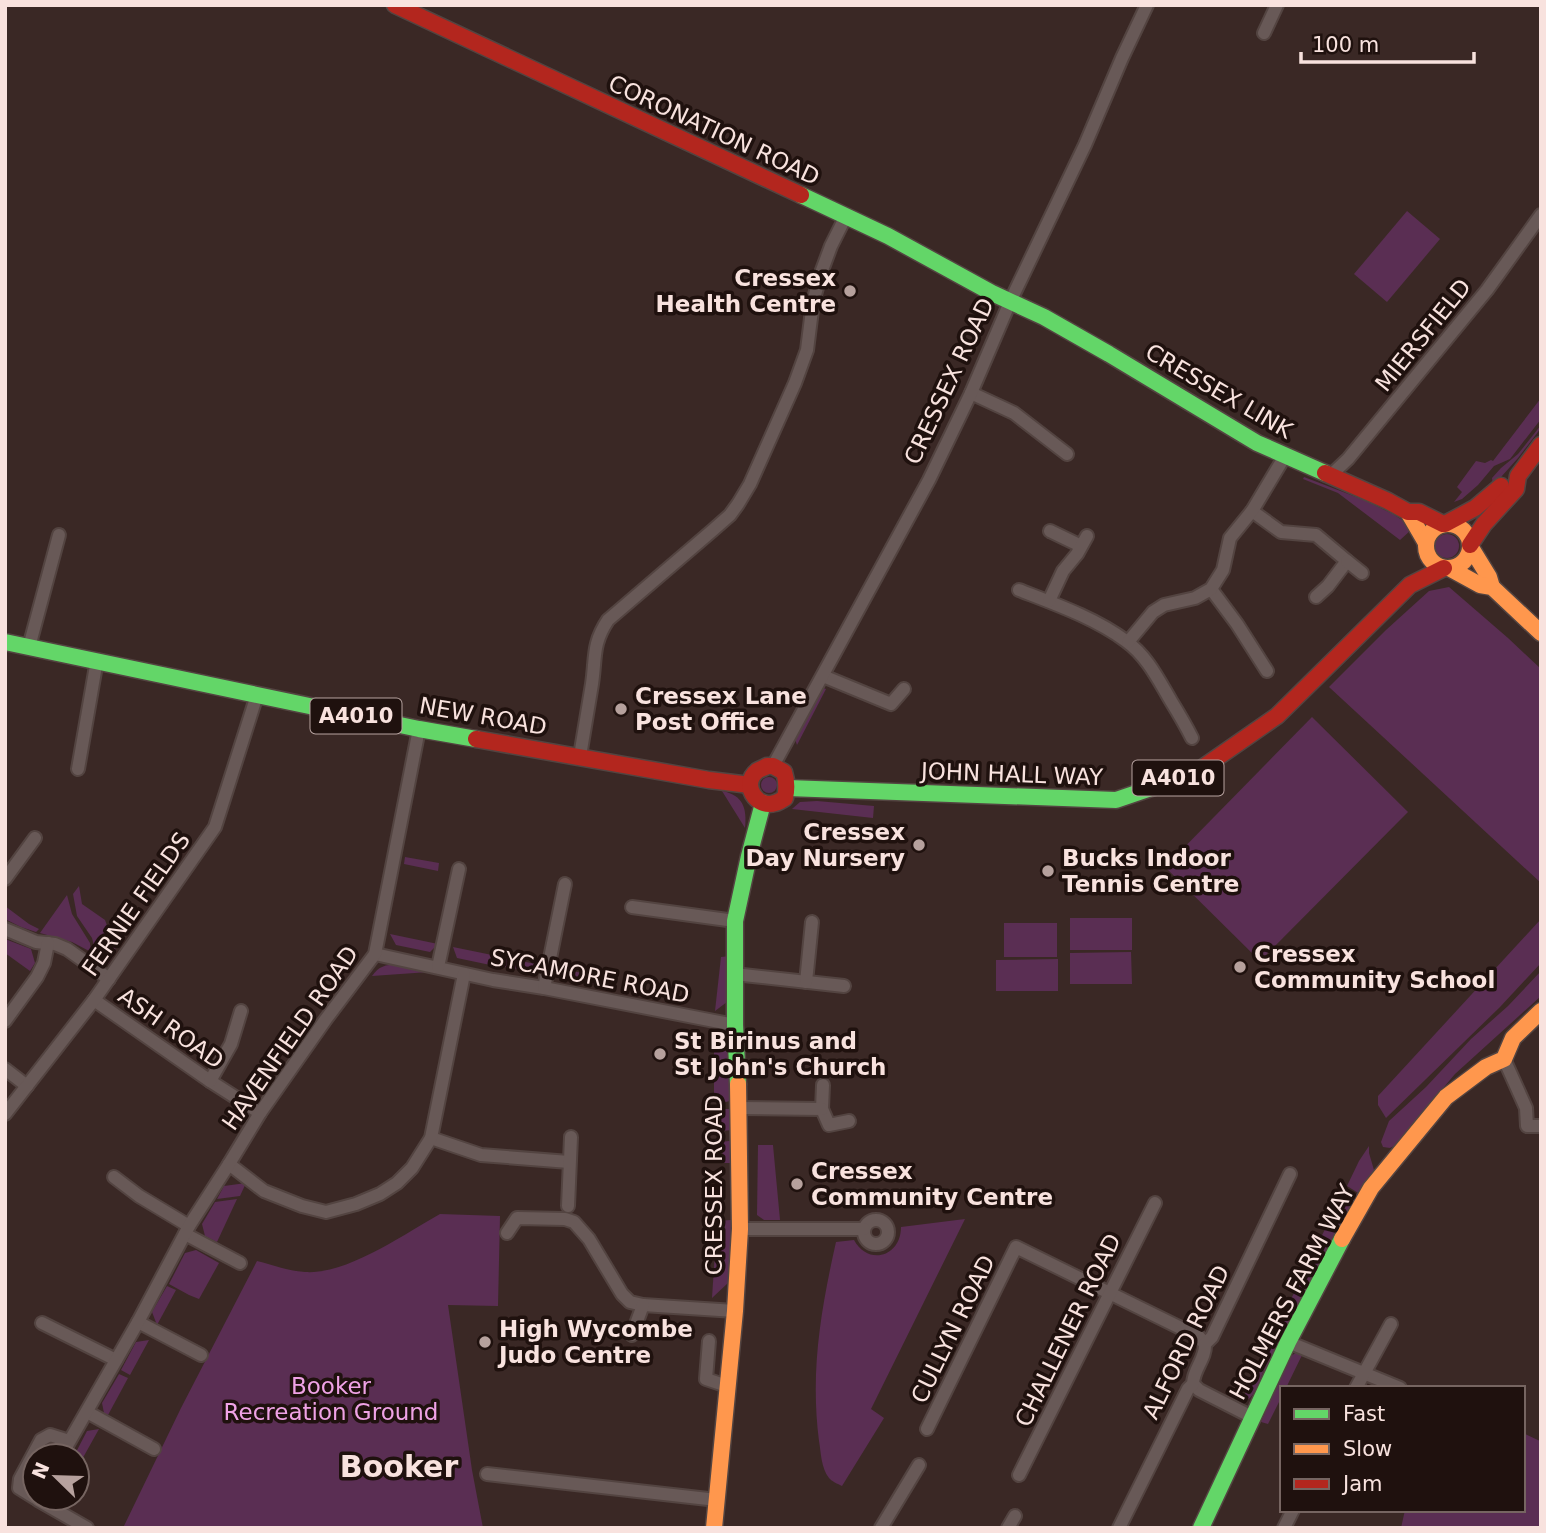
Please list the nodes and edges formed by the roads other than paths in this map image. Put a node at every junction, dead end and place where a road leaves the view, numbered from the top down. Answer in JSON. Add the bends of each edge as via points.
{"nodes":[{"id":1,"x":395,"y":5,"type":"edge"},
{"id":2,"x":1147,"y":5,"type":"edge"},
{"id":3,"x":1277,"y":5,"type":"edge"},
{"id":4,"x":1264,"y":33,"type":"dead end"},
{"id":5,"x":846,"y":215,"type":"junction"},
{"id":6,"x":1541,"y":215,"type":"edge"},
{"id":7,"x":1010,"y":302,"type":"junction"},
{"id":8,"x":971,"y":393,"type":"junction"},
{"id":9,"x":1541,"y":445,"type":"edge"},
{"id":10,"x":1067,"y":454,"type":"dead end"},
{"id":11,"x":1285,"y":456,"type":"junction"},
{"id":12,"x":1330,"y":476,"type":"junction"},
{"id":13,"x":1518,"y":476,"type":"junction"},
{"id":14,"x":1252,"y":511,"type":"junction"},
{"id":15,"x":1408,"y":512,"type":"junction"},
{"id":16,"x":1444,"y":524,"type":"junction"},
{"id":17,"x":1050,"y":531,"type":"dead end"},
{"id":18,"x":59,"y":535,"type":"dead end"},
{"id":19,"x":1426,"y":544,"type":"junction"},
{"id":20,"x":1470,"y":546,"type":"junction"},
{"id":21,"x":1347,"y":561,"type":"junction"},
{"id":22,"x":1447,"y":568,"type":"junction"},
{"id":23,"x":1362,"y":573,"type":"dead end"},
{"id":24,"x":1410,"y":585,"type":"junction"},
{"id":25,"x":1492,"y":587,"type":"junction"},
{"id":26,"x":1212,"y":589,"type":"junction"},
{"id":27,"x":1019,"y":590,"type":"dead end"},
{"id":28,"x":1316,"y":597,"type":"dead end"},
{"id":29,"x":1049,"y":601,"type":"junction"},
{"id":30,"x":1541,"y":633,"type":"edge"},
{"id":31,"x":5,"y":642,"type":"edge"},
{"id":32,"x":1128,"y":642,"type":"junction"},
{"id":33,"x":29,"y":647,"type":"junction"},
{"id":34,"x":97,"y":660,"type":"junction"},
{"id":35,"x":1267,"y":671,"type":"dead end"},
{"id":36,"x":823,"y":676,"type":"junction"},
{"id":37,"x":904,"y":689,"type":"dead end"},
{"id":38,"x":257,"y":695,"type":"junction"},
{"id":39,"x":419,"y":729,"type":"junction"},
{"id":40,"x":1192,"y":738,"type":"dead end"},
{"id":41,"x":580,"y":756,"type":"junction"},
{"id":42,"x":773,"y":766,"type":"junction"},
{"id":43,"x":78,"y":769,"type":"dead end"},
{"id":44,"x":750,"y":785,"type":"junction"},
{"id":45,"x":788,"y":788,"type":"junction"},
{"id":46,"x":763,"y":803,"type":"junction"},
{"id":47,"x":35,"y":838,"type":"dead end"},
{"id":48,"x":459,"y":869,"type":"dead end"},
{"id":49,"x":5,"y":879,"type":"edge"},
{"id":50,"x":565,"y":884,"type":"dead end"},
{"id":51,"x":632,"y":907,"type":"dead end"},
{"id":52,"x":736,"y":921,"type":"junction"},
{"id":53,"x":812,"y":922,"type":"dead end"},
{"id":54,"x":5,"y":929,"type":"edge"},
{"id":55,"x":48,"y":943,"type":"junction"},
{"id":56,"x":375,"y":954,"type":"junction"},
{"id":57,"x":438,"y":967,"type":"junction"},
{"id":58,"x":464,"y":974,"type":"junction"},
{"id":59,"x":734,"y":974,"type":"junction"},
{"id":60,"x":109,"y":979,"type":"junction"},
{"id":61,"x":806,"y":982,"type":"junction"},
{"id":62,"x":844,"y":986,"type":"dead end"},
{"id":63,"x":544,"y":988,"type":"junction"},
{"id":64,"x":94,"y":1000,"type":"junction"},
{"id":65,"x":241,"y":1012,"type":"dead end"},
{"id":66,"x":1541,"y":1012,"type":"edge"},
{"id":67,"x":5,"y":1021,"type":"edge"},
{"id":68,"x":735,"y":1025,"type":"junction"},
{"id":69,"x":1504,"y":1059,"type":"junction"},
{"id":70,"x":5,"y":1069,"type":"edge"},
{"id":71,"x":210,"y":1081,"type":"junction"},
{"id":72,"x":823,"y":1084,"type":"dead end"},
{"id":73,"x":27,"y":1086,"type":"junction"},
{"id":74,"x":739,"y":1108,"type":"junction"},
{"id":75,"x":822,"y":1110,"type":"junction"},
{"id":76,"x":260,"y":1113,"type":"junction"},
{"id":77,"x":5,"y":1114,"type":"edge"},
{"id":78,"x":849,"y":1121,"type":"dead end"},
{"id":79,"x":1541,"y":1126,"type":"edge"},
{"id":80,"x":571,"y":1137,"type":"dead end"},
{"id":81,"x":431,"y":1138,"type":"junction"},
{"id":82,"x":569,"y":1162,"type":"junction"},
{"id":83,"x":229,"y":1164,"type":"junction"},
{"id":84,"x":1290,"y":1174,"type":"dead end"},
{"id":85,"x":114,"y":1177,"type":"dead end"},
{"id":86,"x":1154,"y":1202,"type":"dead end"},
{"id":87,"x":568,"y":1206,"type":"dead end"},
{"id":88,"x":740,"y":1229,"type":"junction"},
{"id":89,"x":864,"y":1229,"type":"dead end"},
{"id":90,"x":187,"y":1230,"type":"junction"},
{"id":91,"x":508,"y":1233,"type":"dead end"},
{"id":92,"x":240,"y":1263,"type":"dead end"},
{"id":93,"x":1109,"y":1292,"type":"junction"},
{"id":94,"x":643,"y":1305,"type":"junction"},
{"id":95,"x":735,"y":1311,"type":"junction"},
{"id":96,"x":138,"y":1322,"type":"junction"},
{"id":97,"x":42,"y":1323,"type":"dead end"},
{"id":98,"x":1391,"y":1324,"type":"dead end"},
{"id":99,"x":632,"y":1335,"type":"dead end"},
{"id":100,"x":709,"y":1340,"type":"dead end"},
{"id":101,"x":1288,"y":1342,"type":"junction"},
{"id":102,"x":1205,"y":1344,"type":"junction"},
{"id":103,"x":201,"y":1355,"type":"dead end"},
{"id":104,"x":116,"y":1360,"type":"junction"},
{"id":105,"x":1363,"y":1373,"type":"junction"},
{"id":106,"x":1193,"y":1384,"type":"junction"},
{"id":107,"x":727,"y":1386,"type":"junction"},
{"id":108,"x":1357,"y":1386,"type":"edge"},
{"id":109,"x":1395,"y":1386,"type":"edge"},
{"id":110,"x":88,"y":1412,"type":"junction"},
{"id":111,"x":1252,"y":1417,"type":"junction"},
{"id":112,"x":927,"y":1429,"type":"dead end"},
{"id":113,"x":69,"y":1441,"type":"joint"},
{"id":114,"x":40,"y":1442,"type":"edge"},
{"id":115,"x":154,"y":1449,"type":"dead end"},
{"id":116,"x":919,"y":1465,"type":"dead end"},
{"id":117,"x":487,"y":1474,"type":"dead end"},
{"id":118,"x":1019,"y":1475,"type":"dead end"},
{"id":119,"x":717,"y":1500,"type":"junction"},
{"id":120,"x":61,"y":1512,"type":"edge"},
{"id":121,"x":1292,"y":1512,"type":"edge"},
{"id":122,"x":88,"y":1528,"type":"edge"},
{"id":123,"x":714,"y":1528,"type":"edge"},
{"id":124,"x":881,"y":1528,"type":"edge"},
{"id":125,"x":1119,"y":1528,"type":"edge"},
{"id":126,"x":1201,"y":1528,"type":"edge"},
{"id":127,"x":1284,"y":1528,"type":"edge"}],
"edges":[{"from":1,"to":5,"type":"main road","name":"CORONATION ROAD"},
{"from":2,"to":7,"type":"street","name":"CRESSEX ROAD"},
{"from":3,"to":4,"type":"street"},
{"from":5,"to":7,"type":"main road","name":"CORONATION ROAD"},
{"from":5,"to":41,"type":"street","via":[[821,273],[807,350],[750,484],[730,515],[608,620],[599,633]]},
{"from":6,"to":12,"type":"street","name":"MIERSFIELD","via":[[1487,290]]},
{"from":7,"to":8,"type":"street","name":"CRESSEX ROAD"},
{"from":7,"to":11,"type":"main road","name":"CRESSEX LINK","via":[[1044,317]]},
{"from":8,"to":10,"type":"street","via":[[1014,413]]},
{"from":8,"to":36,"type":"street","name":"CRESSEX ROAD"},
{"from":9,"to":13,"type":"main road","number":"A4010"},
{"from":11,"to":12,"type":"main road","name":"CRESSEX LINK"},
{"from":11,"to":14,"type":"street"},
{"from":12,"to":15,"type":"main road","name":"CRESSEX LINK"},
{"from":13,"to":16,"type":"main road","number":"A4010","via":[[1472,511]]},
{"from":13,"to":20,"type":"main road","number":"A4010","via":[[1516,489]]},
{"from":14,"to":21,"type":"street","via":[[1282,532],[1316,535]]},
{"from":14,"to":26,"type":"street","via":[[1230,538],[1223,570]]},
{"from":15,"to":16,"type":"main road","name":"CRESSEX LINK"},
{"from":15,"to":19,"type":"main road"},
{"from":16,"to":19,"type":"main road","number":"A4010","via":[[1432,531]]},
{"from":16,"to":20,"type":"main road","via":[[1459,527]]},
{"from":17,"to":29,"type":"street","via":[[1084,541]]},
{"from":18,"to":33,"type":"street"},
{"from":19,"to":22,"type":"main road","via":[[1433,562]]},
{"from":19,"to":24,"type":"main road","name":"JOHN HALL WAY","number":"A4010"},
{"from":20,"to":22,"type":"main road","number":"A4010","via":[[1461,564]]},
{"from":20,"to":25,"type":"main road"},
{"from":21,"to":23,"type":"street"},
{"from":21,"to":28,"type":"street"},
{"from":22,"to":24,"type":"main road","name":"JOHN HALL WAY","number":"A4010"},
{"from":22,"to":25,"type":"main road"},
{"from":24,"to":45,"type":"main road","name":"JOHN HALL WAY","number":"A4010","via":[[1277,716],[1195,773],[1116,800]]},
{"from":25,"to":30,"type":"main road"},
{"from":26,"to":32,"type":"street","via":[[1164,605]]},
{"from":26,"to":35,"type":"street"},
{"from":27,"to":29,"type":"street"},
{"from":29,"to":32,"type":"street"},
{"from":31,"to":33,"type":"main road","name":"NEW ROAD","number":"A4010"},
{"from":32,"to":40,"type":"street","via":[[1153,669]]},
{"from":33,"to":34,"type":"main road","name":"NEW ROAD","number":"A4010"},
{"from":34,"to":38,"type":"main road","name":"NEW ROAD","number":"A4010"},
{"from":34,"to":43,"type":"street"},
{"from":36,"to":37,"type":"street","via":[[891,704]]},
{"from":36,"to":42,"type":"street","name":"CRESSEX ROAD"},
{"from":38,"to":39,"type":"main road","name":"NEW ROAD","number":"A4010"},
{"from":38,"to":60,"type":"street","name":"FERNIE FIELDS","via":[[215,827]]},
{"from":39,"to":41,"type":"main road","name":"NEW ROAD","number":"A4010"},
{"from":39,"to":56,"type":"street","name":"HAVENFIELD ROAD"},
{"from":41,"to":44,"type":"main road","name":"NEW ROAD","number":"A4010"},
{"from":42,"to":44,"type":"main road","via":[[755,772]]},
{"from":42,"to":45,"type":"main road","via":[[784,772]]},
{"from":44,"to":46,"type":"main road","via":[[750,793]]},
{"from":45,"to":46,"type":"main road","via":[[780,802]]},
{"from":46,"to":52,"type":"main road","name":"CRESSEX ROAD"},
{"from":47,"to":49,"type":"street"},
{"from":48,"to":57,"type":"street"},
{"from":50,"to":63,"type":"street"},
{"from":51,"to":52,"type":"street"},
{"from":52,"to":59,"type":"main road","name":"CRESSEX ROAD"},
{"from":53,"to":61,"type":"street"},
{"from":54,"to":55,"type":"street","name":"ASH ROAD"},
{"from":55,"to":60,"type":"street","name":"ASH ROAD","via":[[67,949]]},
{"from":55,"to":67,"type":"street","via":[[37,977]]},
{"from":56,"to":57,"type":"street","name":"SYCAMORE ROAD"},
{"from":56,"to":76,"type":"street","name":"HAVENFIELD ROAD"},
{"from":57,"to":58,"type":"street","name":"SYCAMORE ROAD"},
{"from":58,"to":63,"type":"street","name":"SYCAMORE ROAD"},
{"from":58,"to":81,"type":"street"},
{"from":59,"to":61,"type":"street"},
{"from":59,"to":68,"type":"main road","name":"CRESSEX ROAD"},
{"from":60,"to":64,"type":"street","name":"FERNIE FIELDS"},
{"from":61,"to":62,"type":"street"},
{"from":63,"to":68,"type":"street","name":"SYCAMORE ROAD"},
{"from":64,"to":71,"type":"street","name":"ASH ROAD"},
{"from":64,"to":73,"type":"street","name":"FERNIE FIELDS"},
{"from":65,"to":71,"type":"street","via":[[231,1044]]},
{"from":66,"to":69,"type":"main road","name":"HOLMERS FARM WAY","via":[[1513,1038]]},
{"from":68,"to":74,"type":"main road","name":"CRESSEX ROAD"},
{"from":69,"to":79,"type":"street","via":[[1526,1108],[1527,1126]]},
{"from":69,"to":101,"type":"main road","name":"HOLMERS FARM WAY","via":[[1446,1097],[1371,1188]]},
{"from":70,"to":73,"type":"street"},
{"from":71,"to":76,"type":"street","name":"ASH ROAD"},
{"from":72,"to":75,"type":"street"},
{"from":73,"to":77,"type":"street","name":"FERNIE FIELDS"},
{"from":74,"to":75,"type":"street"},
{"from":74,"to":88,"type":"main road","name":"CRESSEX ROAD"},
{"from":75,"to":78,"type":"street","via":[[829,1125]]},
{"from":76,"to":83,"type":"street","name":"HAVENFIELD ROAD"},
{"from":80,"to":82,"type":"street"},
{"from":81,"to":82,"type":"street","via":[[481,1155]]},
{"from":81,"to":83,"type":"street","via":[[397,1183],[356,1205],[326,1212],[264,1191]]},
{"from":82,"to":87,"type":"street"},
{"from":83,"to":90,"type":"street","name":"HAVENFIELD ROAD"},
{"from":84,"to":102,"type":"street","name":"ALFORD ROAD"},
{"from":85,"to":90,"type":"street"},
{"from":86,"to":93,"type":"street","name":"CHALLENER ROAD"},
{"from":88,"to":89,"type":"street"},
{"from":88,"to":95,"type":"main road","name":"CRESSEX ROAD"},
{"from":90,"to":92,"type":"street"},
{"from":90,"to":96,"type":"street","name":"HAVENFIELD ROAD"},
{"from":91,"to":94,"type":"street","via":[[517,1218],[574,1222],[622,1294]]},
{"from":93,"to":102,"type":"street"},
{"from":93,"to":112,"type":"street","name":"CULLYN ROAD","via":[[1016,1247]]},
{"from":93,"to":118,"type":"street","name":"CHALLENER ROAD"},
{"from":94,"to":95,"type":"street"},
{"from":94,"to":99,"type":"street"},
{"from":95,"to":107,"type":"main road","name":"CRESSEX ROAD"},
{"from":96,"to":103,"type":"street"},
{"from":96,"to":104,"type":"street","name":"HAVENFIELD ROAD"},
{"from":97,"to":104,"type":"street"},
{"from":98,"to":105,"type":"street"},
{"from":100,"to":107,"type":"street","via":[[706,1379]]},
{"from":101,"to":105,"type":"street"},
{"from":101,"to":111,"type":"main road","name":"HOLMERS FARM WAY"},
{"from":102,"to":106,"type":"street","name":"ALFORD ROAD"},
{"from":104,"to":110,"type":"street","name":"HAVENFIELD ROAD"},
{"from":105,"to":108,"type":"street"},
{"from":105,"to":109,"type":"street"},
{"from":106,"to":111,"type":"street"},
{"from":106,"to":125,"type":"street","name":"ALFORD ROAD"},
{"from":107,"to":119,"type":"main road","name":"CRESSEX ROAD"},
{"from":110,"to":113,"type":"street","name":"HAVENFIELD ROAD"},
{"from":110,"to":115,"type":"street"},
{"from":111,"to":126,"type":"main road","name":"HOLMERS FARM WAY"},
{"from":113,"to":114,"type":"street","via":[[50,1435]]},
{"from":116,"to":124,"type":"street"},
{"from":117,"to":119,"type":"street"},
{"from":119,"to":123,"type":"main road","name":"CRESSEX ROAD"},
{"from":120,"to":122,"type":"street"},
{"from":121,"to":127,"type":"street"}]}
